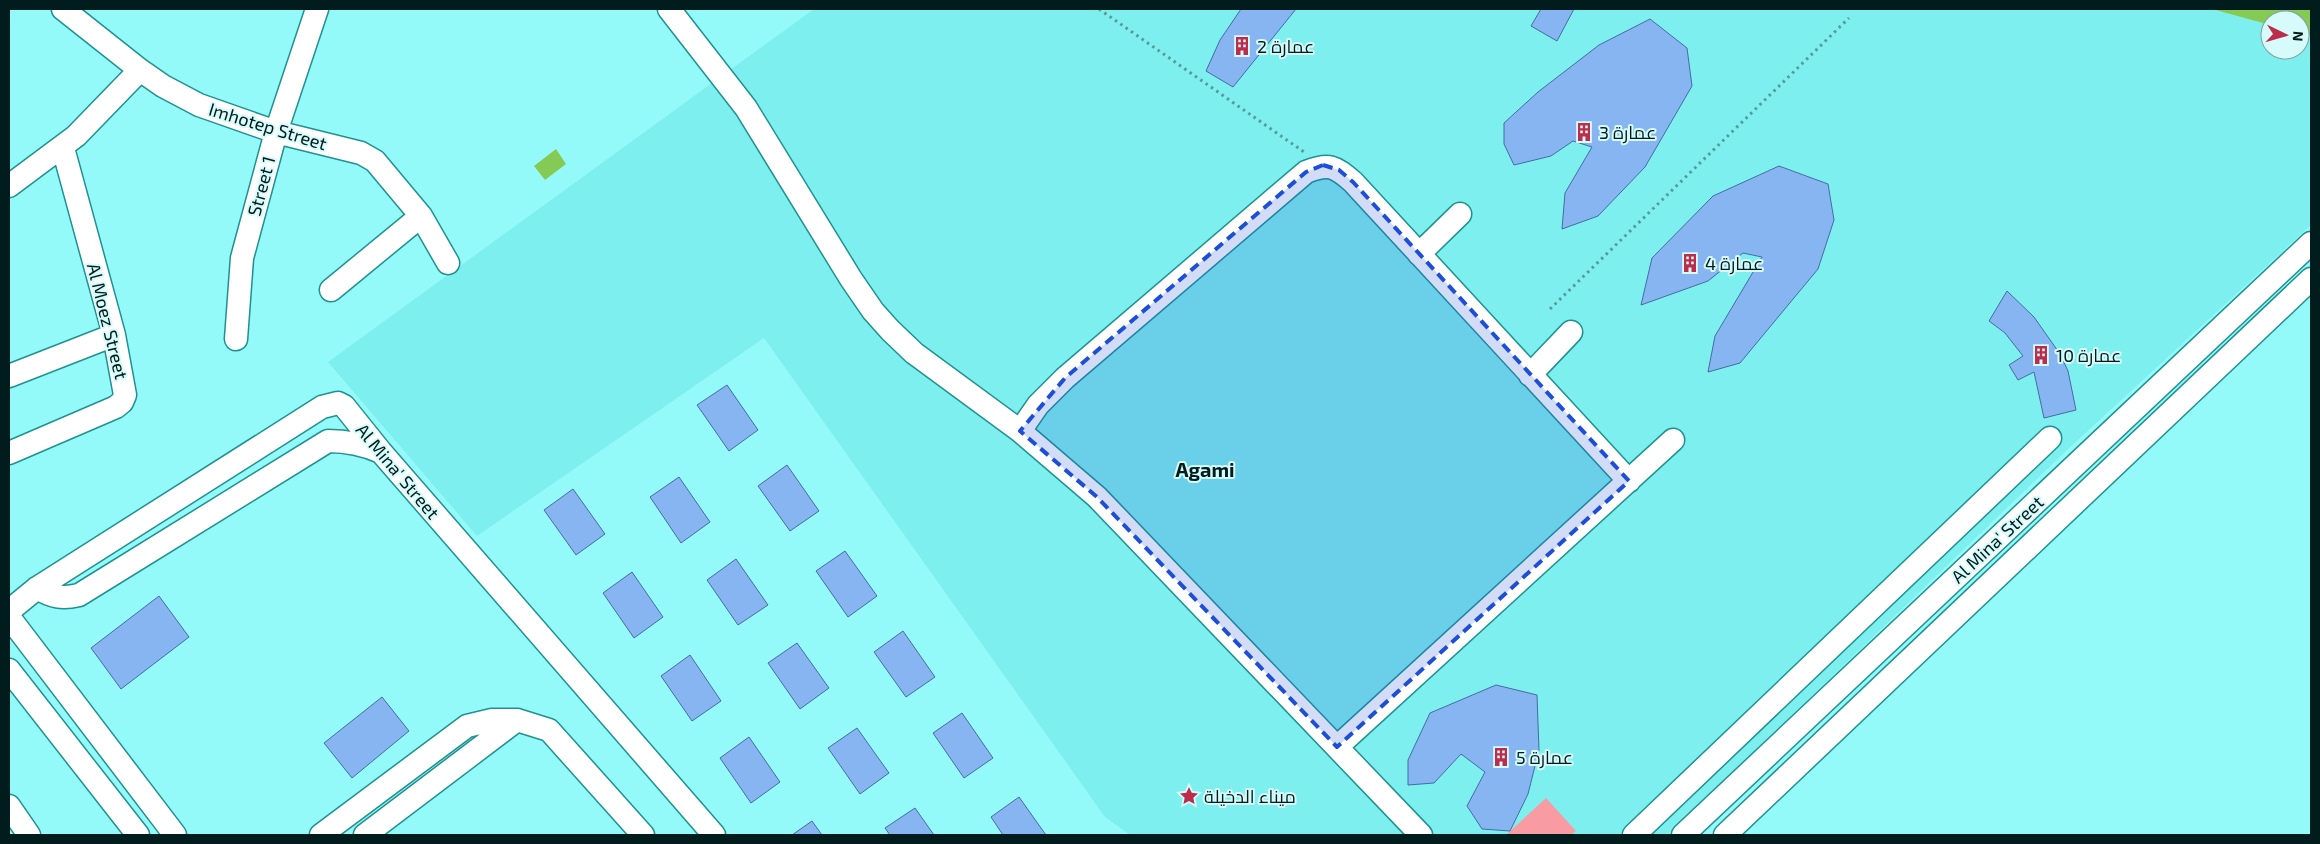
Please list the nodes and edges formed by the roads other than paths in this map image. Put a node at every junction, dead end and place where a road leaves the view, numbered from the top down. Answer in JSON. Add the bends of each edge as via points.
{"nodes":[{"id":1,"x":63,"y":9,"type":"edge"},
{"id":2,"x":317,"y":9,"type":"edge"},
{"id":3,"x":670,"y":9,"type":"edge"},
{"id":4,"x":140,"y":70,"type":"junction"},
{"id":5,"x":276,"y":132,"type":"junction"},
{"id":6,"x":62,"y":148,"type":"junction"},
{"id":7,"x":9,"y":186,"type":"edge"},
{"id":8,"x":1460,"y":214,"type":"dead end"},
{"id":9,"x":421,"y":216,"type":"junction"},
{"id":10,"x":2311,"y":243,"type":"edge"},
{"id":11,"x":1419,"y":254,"type":"junction"},
{"id":12,"x":448,"y":263,"type":"dead end"},
{"id":13,"x":2311,"y":279,"type":"edge"},
{"id":14,"x":331,"y":290,"type":"dead end"},
{"id":15,"x":1571,"y":332,"type":"dead end"},
{"id":16,"x":114,"y":335,"type":"junction"},
{"id":17,"x":236,"y":339,"type":"dead end"},
{"id":18,"x":1530,"y":374,"type":"junction"},
{"id":19,"x":9,"y":376,"type":"edge"},
{"id":20,"x":1020,"y":431,"type":"junction"},
{"id":21,"x":2050,"y":438,"type":"dead end"},
{"id":22,"x":1673,"y":440,"type":"dead end"},
{"id":23,"x":381,"y":452,"type":"junction"},
{"id":24,"x":9,"y":453,"type":"edge"},
{"id":25,"x":1629,"y":481,"type":"junction"},
{"id":26,"x":37,"y":588,"type":"junction"},
{"id":27,"x":9,"y":611,"type":"edge"},
{"id":28,"x":9,"y":617,"type":"edge"},
{"id":29,"x":9,"y":670,"type":"edge"},
{"id":30,"x":517,"y":720,"type":"junction"},
{"id":31,"x":1337,"y":746,"type":"junction"},
{"id":32,"x":9,"y":806,"type":"edge"},
{"id":33,"x":333,"y":832,"type":"edge"},
{"id":34,"x":29,"y":835,"type":"edge"},
{"id":35,"x":138,"y":835,"type":"edge"},
{"id":36,"x":175,"y":835,"type":"edge"},
{"id":37,"x":365,"y":835,"type":"edge"},
{"id":38,"x":643,"y":835,"type":"edge"},
{"id":39,"x":714,"y":835,"type":"edge"},
{"id":40,"x":1421,"y":835,"type":"edge"},
{"id":41,"x":1634,"y":835,"type":"edge"},
{"id":42,"x":1684,"y":835,"type":"edge"},
{"id":43,"x":1725,"y":835,"type":"edge"}],
"edges":[{"from":1,"to":4,"type":"street","name":"Imhotep Street"},
{"from":2,"to":5,"type":"street","name":"Street 1"},
{"from":3,"to":20,"type":"street","via":[[746,108],[873,311],[914,353]]},
{"from":4,"to":5,"type":"street","name":"Imhotep Street","via":[[199,105]]},
{"from":4,"to":6,"type":"street"},
{"from":5,"to":9,"type":"street","name":"Imhotep Street","via":[[361,153],[386,173]]},
{"from":5,"to":17,"type":"street","name":"Street 1","via":[[240,267]]},
{"from":6,"to":7,"type":"street"},
{"from":6,"to":16,"type":"street","name":"Al Moez Street"},
{"from":8,"to":11,"type":"street"},
{"from":9,"to":12,"type":"street","name":"Imhotep Street"},
{"from":9,"to":14,"type":"street"},
{"from":10,"to":42,"type":"street","name":"Al Mina' Street"},
{"from":11,"to":18,"type":"street"},
{"from":11,"to":20,"type":"street","via":[[1339,170],[1323,165],[1306,172],[1065,378],[1038,405]]},
{"from":13,"to":43,"type":"street"},
{"from":15,"to":18,"type":"street"},
{"from":16,"to":19,"type":"street"},
{"from":16,"to":24,"type":"street","name":"Al Moez Street","via":[[126,391],[120,405]]},
{"from":18,"to":25,"type":"street"},
{"from":20,"to":31,"type":"street","via":[[1097,497]]},
{"from":21,"to":41,"type":"street"},
{"from":22,"to":25,"type":"street"},
{"from":23,"to":26,"type":"street","via":[[364,444],[328,441],[79,594],[65,598],[51,596]]},
{"from":23,"to":26,"type":"street","name":"Al Mina' Street","via":[[344,406],[331,404]]},
{"from":23,"to":39,"type":"street","name":"Al Mina' Street"},
{"from":25,"to":31,"type":"street"},
{"from":26,"to":27,"type":"street","name":"Al Mina' Street"},
{"from":28,"to":36,"type":"street"},
{"from":29,"to":35,"type":"street"},
{"from":30,"to":33,"type":"street","via":[[492,720],[467,726]]},
{"from":30,"to":37,"type":"street"},
{"from":30,"to":38,"type":"street","via":[[548,730]]},
{"from":31,"to":40,"type":"street"},
{"from":32,"to":34,"type":"street"}]}
